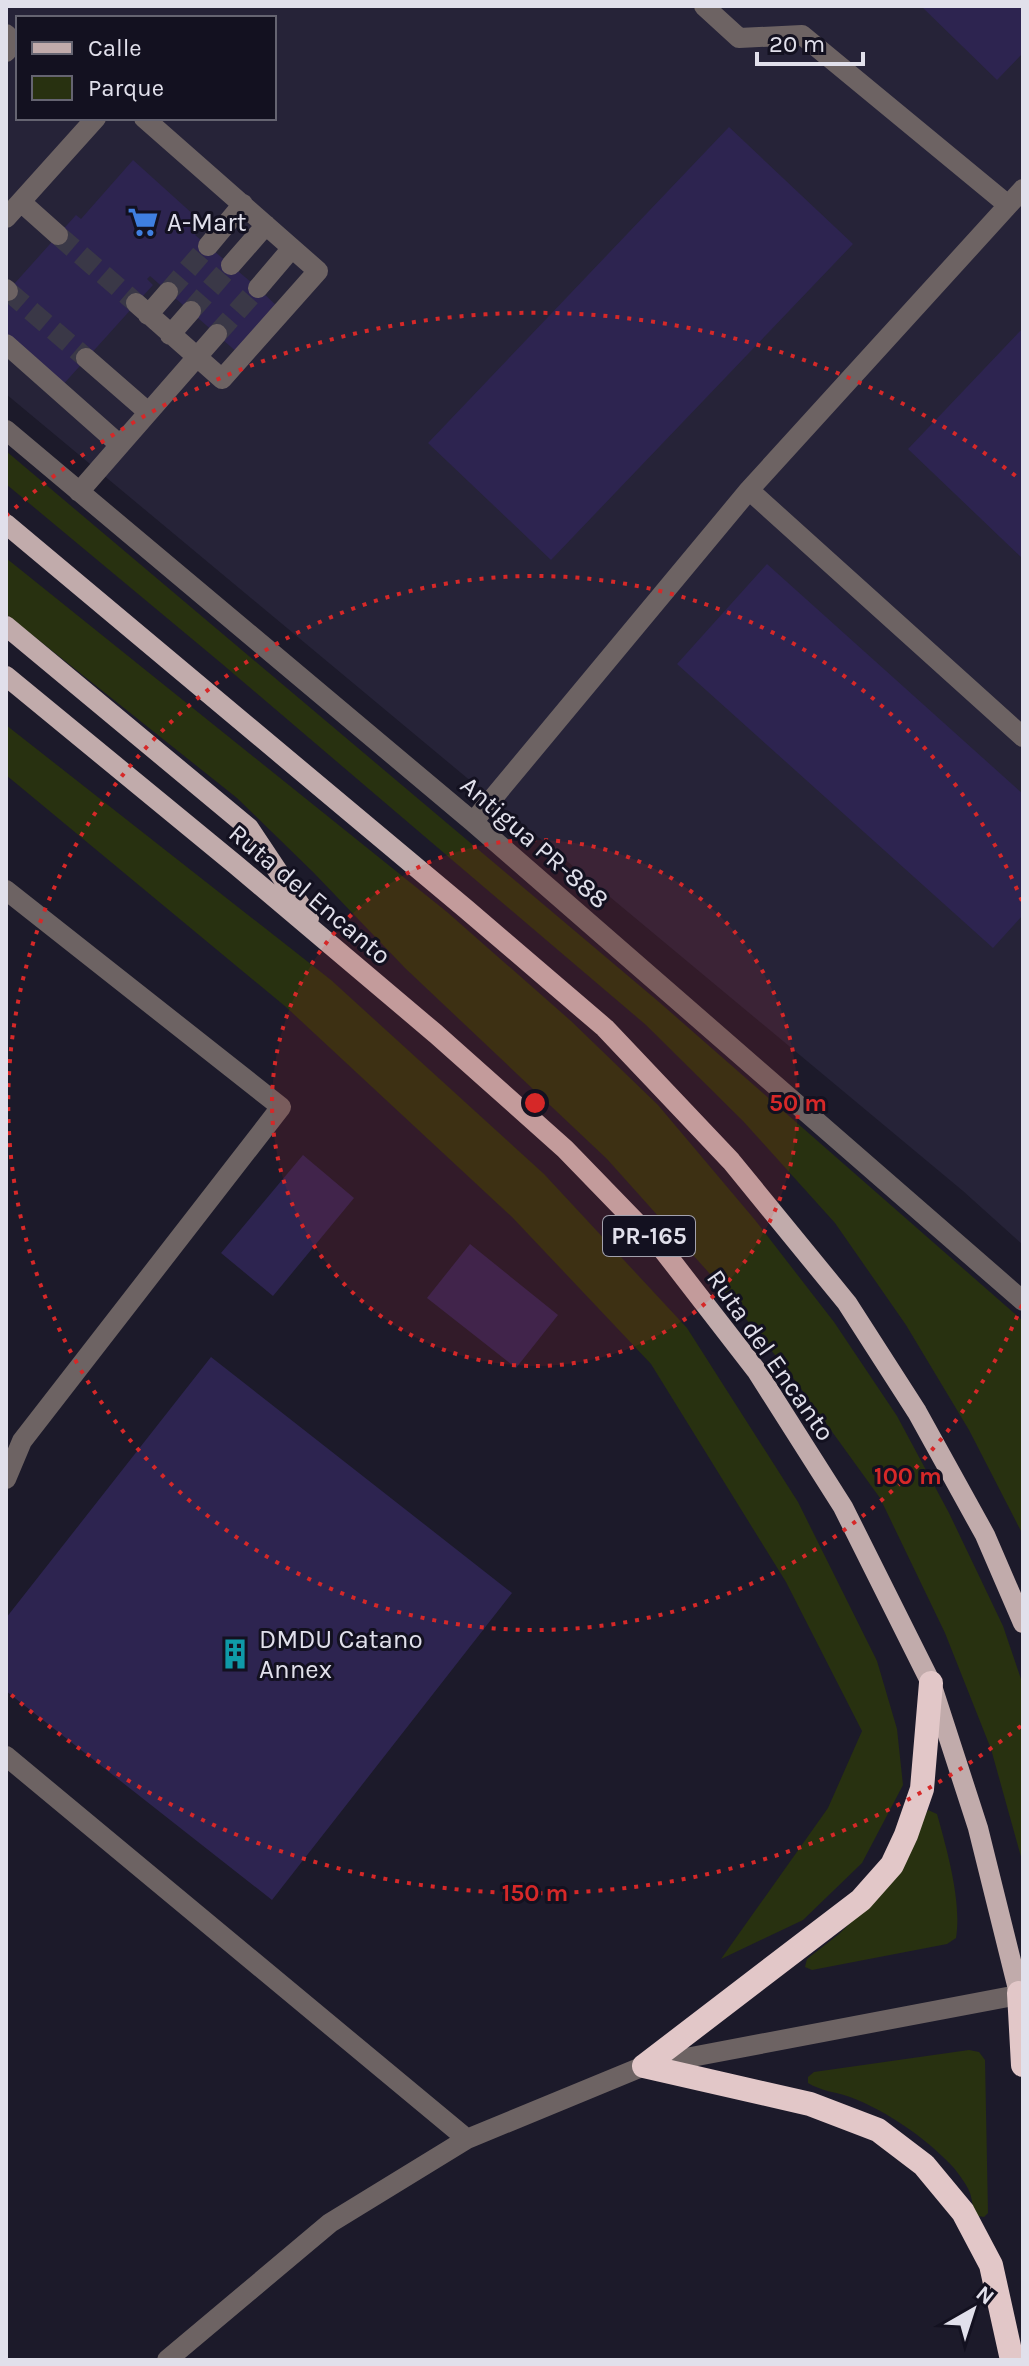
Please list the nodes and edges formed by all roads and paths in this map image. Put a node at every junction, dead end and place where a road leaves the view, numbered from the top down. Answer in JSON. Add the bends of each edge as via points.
{"nodes":[{"id":1,"x":704,"y":6,"type":"edge"},
{"id":2,"x":6,"y":34,"type":"edge"},
{"id":3,"x":6,"y":52,"type":"edge"},
{"id":4,"x":94,"y":120,"type":"edge"},
{"id":5,"x":146,"y":120,"type":"edge"},
{"id":6,"x":1023,"y":189,"type":"edge"},
{"id":7,"x":21,"y":202,"type":"junction"},
{"id":8,"x":243,"y":204,"type":"junction"},
{"id":9,"x":1008,"y":205,"type":"junction"},
{"id":10,"x":6,"y":218,"type":"edge"},
{"id":11,"x":266,"y":225,"type":"junction"},
{"id":12,"x":58,"y":235,"type":"tunnel mouth"},
{"id":13,"x":208,"y":246,"type":"tunnel mouth"},
{"id":14,"x":292,"y":248,"type":"junction"},
{"id":15,"x":231,"y":265,"type":"tunnel mouth"},
{"id":16,"x":258,"y":288,"type":"tunnel mouth"},
{"id":17,"x":168,"y":292,"type":"tunnel mouth"},
{"id":18,"x":191,"y":311,"type":"tunnel mouth"},
{"id":19,"x":217,"y":334,"type":"tunnel mouth"},
{"id":20,"x":170,"y":335,"type":"junction"},
{"id":21,"x":6,"y":344,"type":"edge"},
{"id":22,"x":198,"y":357,"type":"junction"},
{"id":23,"x":86,"y":358,"type":"tunnel mouth"},
{"id":24,"x":148,"y":412,"type":"junction"},
{"id":25,"x":6,"y":430,"type":"edge"},
{"id":26,"x":120,"y":445,"type":"junction"},
{"id":27,"x":749,"y":490,"type":"junction"},
{"id":28,"x":79,"y":492,"type":"junction"},
{"id":29,"x":6,"y":524,"type":"edge"},
{"id":30,"x":6,"y":626,"type":"edge"},
{"id":31,"x":6,"y":676,"type":"edge"},
{"id":32,"x":1023,"y":737,"type":"edge"},
{"id":33,"x":473,"y":822,"type":"junction"},
{"id":34,"x":6,"y":890,"type":"edge"},
{"id":35,"x":321,"y":936,"type":"junction"},
{"id":36,"x":1023,"y":1301,"type":"edge"},
{"id":37,"x":6,"y":1479,"type":"edge"},
{"id":38,"x":1023,"y":1623,"type":"edge"},
{"id":39,"x":931,"y":1683,"type":"junction"},
{"id":40,"x":6,"y":1756,"type":"edge"},
{"id":41,"x":1022,"y":1993,"type":"edge"},
{"id":42,"x":1023,"y":2065,"type":"edge"},
{"id":43,"x":644,"y":2066,"type":"junction"},
{"id":44,"x":467,"y":2139,"type":"junction"},
{"id":45,"x":167,"y":2360,"type":"edge"},
{"id":46,"x":1012,"y":2360,"type":"edge"}],
"edges":[{"from":1,"to":9,"type":"street","via":[[739,38],[802,35]]},
{"from":2,"to":3,"type":"street","via":[[14,42]]},
{"from":4,"to":7,"type":"street"},
{"from":5,"to":8,"type":"street"},
{"from":6,"to":9,"type":"street"},
{"from":7,"to":10,"type":"street"},
{"from":7,"to":12,"type":"street"},
{"from":8,"to":11,"type":"street"},
{"from":8,"to":13,"type":"street"},
{"from":9,"to":27,"type":"street"},
{"from":11,"to":14,"type":"street"},
{"from":11,"to":15,"type":"street"},
{"from":14,"to":16,"type":"street"},
{"from":14,"to":22,"type":"street","via":[[318,271],[222,379]]},
{"from":17,"to":20,"type":"street","via":[[142,309]]},
{"from":18,"to":20,"type":"street"},
{"from":19,"to":22,"type":"street"},
{"from":20,"to":22,"type":"street"},
{"from":21,"to":26,"type":"street"},
{"from":22,"to":24,"type":"street"},
{"from":23,"to":24,"type":"street"},
{"from":24,"to":26,"type":"street"},
{"from":25,"to":28,"type":"street","name":"Antigua PR-888"},
{"from":26,"to":28,"type":"street"},
{"from":27,"to":32,"type":"street"},
{"from":27,"to":33,"type":"street"},
{"from":28,"to":33,"type":"street","name":"Antigua PR-888"},
{"from":29,"to":38,"type":"main road","via":[[605,1028],[731,1161],[847,1303],[909,1400],[985,1535]]},
{"from":30,"to":35,"type":"main road","via":[[249,828]]},
{"from":31,"to":35,"type":"main road","name":"Ruta del Encanto","number":"PR-165"},
{"from":33,"to":36,"type":"street","name":"Antigua PR-888"},
{"from":34,"to":37,"type":"street","via":[[281,1107],[22,1441]]},
{"from":35,"to":39,"type":"main road","name":"Ruta del Encanto","number":"PR-165","via":[[565,1149],[663,1250],[756,1370],[843,1507]]},
{"from":39,"to":41,"type":"main road","name":"Ruta del Encanto","number":"PR-165","via":[[978,1828]]},
{"from":39,"to":43,"type":"highway","via":[[922,1789],[892,1865],[861,1900]]},
{"from":40,"to":44,"type":"street"},
{"from":41,"to":42,"type":"highway","number":"PR-165"},
{"from":41,"to":43,"type":"street"},
{"from":43,"to":44,"type":"street"},
{"from":43,"to":46,"type":"highway","via":[[810,2104],[878,2130],[924,2165],[963,2212],[991,2265]]},
{"from":44,"to":45,"type":"street","via":[[330,2223]]}]}
